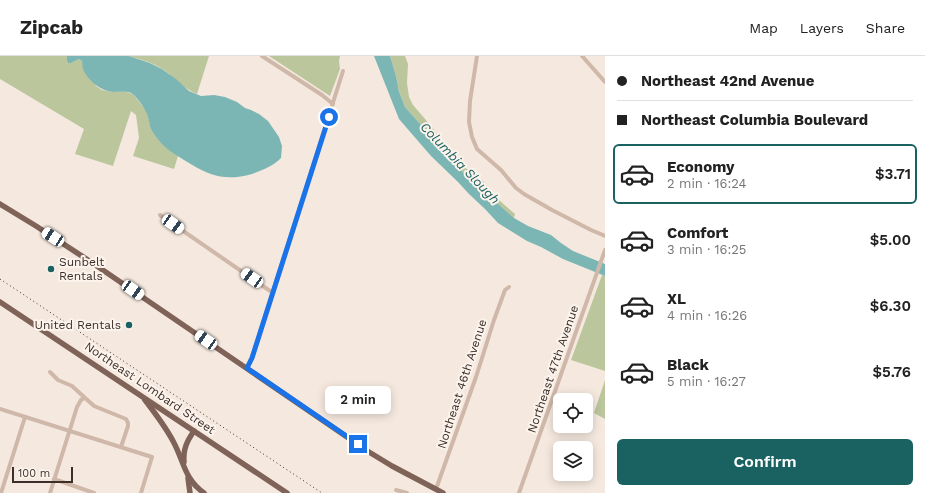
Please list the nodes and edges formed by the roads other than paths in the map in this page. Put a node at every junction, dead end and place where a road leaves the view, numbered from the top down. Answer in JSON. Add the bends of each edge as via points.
{"nodes":[{"id":1,"x":262,"y":56,"type":"edge"},
{"id":2,"x":477,"y":56,"type":"edge"},
{"id":3,"x":582,"y":56,"type":"edge"},
{"id":4,"x":343,"y":72,"type":"dead end"},
{"id":5,"x":605,"y":82,"type":"edge"},
{"id":6,"x":333,"y":104,"type":"junction"},
{"id":7,"x":0,"y":204,"type":"edge"},
{"id":8,"x":160,"y":215,"type":"dead end"},
{"id":9,"x":605,"y":236,"type":"edge"},
{"id":10,"x":605,"y":250,"type":"edge"},
{"id":11,"x":509,"y":287,"type":"dead end"},
{"id":12,"x":273,"y":293,"type":"junction"},
{"id":13,"x":0,"y":302,"type":"edge"},
{"id":14,"x":247,"y":368,"type":"junction"},
{"id":15,"x":50,"y":372,"type":"dead end"},
{"id":16,"x":143,"y":397,"type":"junction"},
{"id":17,"x":84,"y":398,"type":"junction"},
{"id":18,"x":0,"y":409,"type":"edge"},
{"id":19,"x":25,"y":417,"type":"junction"},
{"id":20,"x":70,"y":431,"type":"junction"},
{"id":21,"x":194,"y":431,"type":"junction"},
{"id":22,"x":121,"y":447,"type":"junction"},
{"id":23,"x":186,"y":471,"type":"junction"},
{"id":24,"x":54,"y":479,"type":"junction"},
{"id":25,"x":436,"y":489,"type":"junction"},
{"id":26,"x":396,"y":490,"type":"dead end"},
{"id":27,"x":1,"y":493,"type":"edge"},
{"id":28,"x":50,"y":493,"type":"edge"},
{"id":29,"x":94,"y":493,"type":"edge"},
{"id":30,"x":141,"y":493,"type":"edge"},
{"id":31,"x":190,"y":493,"type":"edge"},
{"id":32,"x":204,"y":493,"type":"edge"},
{"id":33,"x":288,"y":493,"type":"edge"},
{"id":34,"x":407,"y":493,"type":"edge"},
{"id":35,"x":443,"y":493,"type":"edge"},
{"id":36,"x":519,"y":493,"type":"edge"}],
"edges":[{"from":1,"to":6,"type":"street"},
{"from":2,"to":9,"type":"street","via":[[469,122],[477,149],[524,194]]},
{"from":3,"to":5,"type":"street"},
{"from":4,"to":6,"type":"street"},
{"from":6,"to":12,"type":"street"},
{"from":7,"to":14,"type":"main road","via":[[94,264]]},
{"from":8,"to":12,"type":"street"},
{"from":10,"to":36,"type":"street","name":"Northeast 47th Avenue"},
{"from":11,"to":25,"type":"street","name":"Northeast 46th Avenue","via":[[505,290],[494,320]]},
{"from":12,"to":14,"type":"street"},
{"from":13,"to":16,"type":"main road","name":"Northeast Lombard Street"},
{"from":14,"to":25,"type":"main road","via":[[376,456]]},
{"from":15,"to":17,"type":"street","via":[[58,380],[72,386]]},
{"from":16,"to":21,"type":"main road","name":"Northeast Lombard Street"},
{"from":16,"to":23,"type":"main road","via":[[173,442]]},
{"from":17,"to":20,"type":"street","via":[[79,403]]},
{"from":17,"to":22,"type":"street","via":[[98,408],[126,419],[128,426]]},
{"from":18,"to":19,"type":"street"},
{"from":19,"to":20,"type":"street"},
{"from":19,"to":27,"type":"street"},
{"from":20,"to":22,"type":"street"},
{"from":20,"to":24,"type":"street"},
{"from":21,"to":23,"type":"main road","via":[[184,451]]},
{"from":21,"to":33,"type":"main road","name":"Northeast Lombard Street"},
{"from":22,"to":30,"type":"street","via":[[152,457]]},
{"from":23,"to":31,"type":"main road"},
{"from":23,"to":32,"type":"main road","via":[[192,482]]},
{"from":24,"to":28,"type":"street"},
{"from":24,"to":29,"type":"street"},
{"from":25,"to":35,"type":"main road"},
{"from":26,"to":34,"type":"street"}]}
